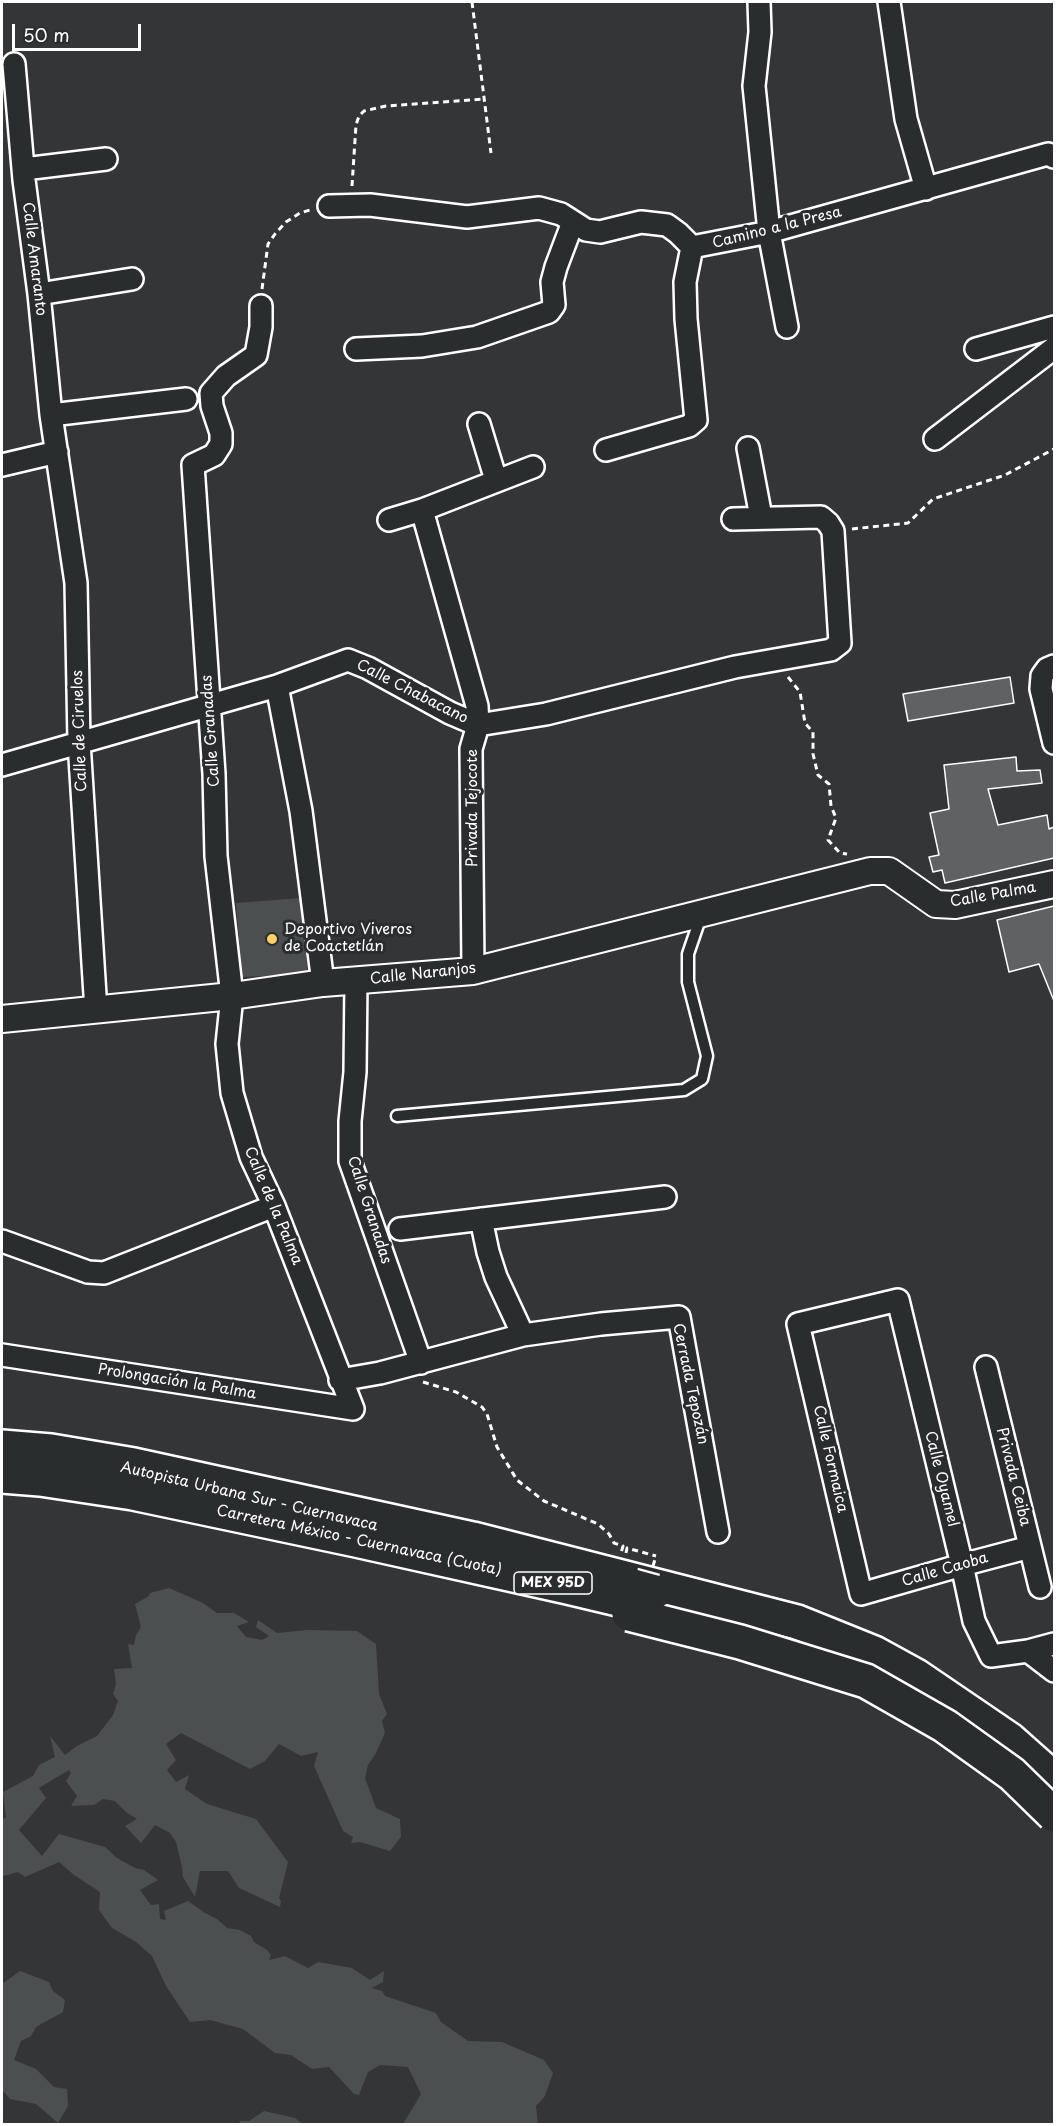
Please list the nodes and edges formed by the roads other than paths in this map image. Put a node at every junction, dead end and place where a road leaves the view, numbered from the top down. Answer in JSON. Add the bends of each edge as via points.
{"nodes":[{"id":1,"x":759,"y":2,"type":"edge"},
{"id":2,"x":890,"y":2,"type":"edge"},
{"id":3,"x":14,"y":64,"type":"dead end"},
{"id":4,"x":1054,"y":156,"type":"edge"},
{"id":5,"x":106,"y":159,"type":"dead end"},
{"id":6,"x":24,"y":169,"type":"junction"},
{"id":7,"x":926,"y":189,"type":"junction"},
{"id":8,"x":329,"y":206,"type":"road end"},
{"id":9,"x":573,"y":222,"type":"junction"},
{"id":10,"x":769,"y":232,"type":"junction"},
{"id":11,"x":692,"y":248,"type":"junction"},
{"id":12,"x":132,"y":279,"type":"dead end"},
{"id":13,"x":39,"y":294,"type":"junction"},
{"id":14,"x":261,"y":306,"type":"road end"},
{"id":15,"x":787,"y":327,"type":"dead end"},
{"id":16,"x":1054,"y":327,"type":"edge"},
{"id":17,"x":1054,"y":348,"type":"edge"},
{"id":18,"x":356,"y":350,"type":"dead end"},
{"id":19,"x":976,"y":350,"type":"dead end"},
{"id":20,"x":186,"y":399,"type":"dead end"},
{"id":21,"x":51,"y":416,"type":"junction"},
{"id":22,"x":479,"y":424,"type":"dead end"},
{"id":23,"x":935,"y":439,"type":"dead end"},
{"id":24,"x":748,"y":448,"type":"dead end"},
{"id":25,"x":606,"y":450,"type":"dead end"},
{"id":26,"x":57,"y":452,"type":"junction"},
{"id":27,"x":2,"y":465,"type":"edge"},
{"id":28,"x":533,"y":467,"type":"dead end"},
{"id":29,"x":496,"y":480,"type":"junction"},
{"id":30,"x":422,"y":510,"type":"junction"},
{"id":31,"x":761,"y":517,"type":"junction"},
{"id":32,"x":733,"y":519,"type":"dead end"},
{"id":33,"x":389,"y":520,"type":"dead end"},
{"id":34,"x":1054,"y":666,"type":"edge"},
{"id":35,"x":277,"y":686,"type":"junction"},
{"id":36,"x":210,"y":706,"type":"junction"},
{"id":37,"x":478,"y":725,"type":"junction"},
{"id":38,"x":79,"y":742,"type":"junction"},
{"id":39,"x":1054,"y":744,"type":"edge"},
{"id":40,"x":2,"y":765,"type":"edge"},
{"id":41,"x":870,"y":871,"type":"joint"},
{"id":42,"x":1054,"y":884,"type":"edge"},
{"id":43,"x":702,"y":913,"type":"junction"},
{"id":44,"x":473,"y":971,"type":"junction"},
{"id":45,"x":356,"y":981,"type":"junction"},
{"id":46,"x":323,"y":983,"type":"junction"},
{"id":47,"x":232,"y":996,"type":"junction"},
{"id":48,"x":96,"y":1011,"type":"junction"},
{"id":49,"x":2,"y":1019,"type":"edge"},
{"id":50,"x":397,"y":1116,"type":"dead end"},
{"id":51,"x":665,"y":1197,"type":"dead end"},
{"id":52,"x":274,"y":1206,"type":"junction"},
{"id":53,"x":481,"y":1219,"type":"junction"},
{"id":54,"x":400,"y":1229,"type":"dead end"},
{"id":55,"x":2,"y":1241,"type":"edge"},
{"id":56,"x":898,"y":1300,"type":"joint"},
{"id":57,"x":523,"y":1335,"type":"junction"},
{"id":58,"x":2,"y":1355,"type":"edge"},
{"id":59,"x":421,"y":1363,"type":"junction"},
{"id":60,"x":986,"y":1367,"type":"dead end"},
{"id":61,"x":340,"y":1380,"type":"junction"},
{"id":62,"x":353,"y":1409,"type":"joint"},
{"id":63,"x":2,"y":1449,"type":"edge"},
{"id":64,"x":2,"y":1476,"type":"edge"},
{"id":65,"x":2,"y":1480,"type":"edge"},
{"id":66,"x":718,"y":1532,"type":"dead end"},
{"id":67,"x":1030,"y":1547,"type":"junction"},
{"id":68,"x":962,"y":1565,"type":"junction"},
{"id":69,"x":1040,"y":1587,"type":"dead end"},
{"id":70,"x":861,"y":1594,"type":"joint"},
{"id":71,"x":1054,"y":1644,"type":"edge"},
{"id":72,"x":1028,"y":1651,"type":"junction"},
{"id":73,"x":1054,"y":1671,"type":"edge"},
{"id":74,"x":1054,"y":1780,"type":"edge"},
{"id":75,"x":1054,"y":1815,"type":"edge"}],
"edges":[{"from":1,"to":10,"type":"street","via":[[754,86]]},
{"from":2,"to":7,"type":"street","via":[[906,119]]},
{"from":3,"to":6,"type":"street","name":"Calle Amaranto"},
{"from":4,"to":7,"type":"street","name":"Camino a la Presa","via":[[1048,154]]},
{"from":5,"to":6,"type":"street"},
{"from":6,"to":13,"type":"street","name":"Calle Amaranto"},
{"from":7,"to":10,"type":"street","name":"Camino a la Presa"},
{"from":8,"to":9,"type":"street","name":"Camino a la Presa","via":[[370,205],[467,217],[539,208]]},
{"from":9,"to":11,"type":"street","name":"Camino a la Presa","via":[[586,231],[600,232],[641,222],[667,225]]},
{"from":9,"to":18,"type":"street","via":[[556,267],[552,282],[554,305],[549,312],[477,337],[422,346]]},
{"from":10,"to":11,"type":"street","name":"Camino a la Presa"},
{"from":10,"to":15,"type":"street"},
{"from":11,"to":25,"type":"street","via":[[686,282],[686,320],[696,420],[689,426]]},
{"from":12,"to":13,"type":"street"},
{"from":13,"to":21,"type":"street","name":"Calle Amaranto"},
{"from":14,"to":36,"type":"street","name":"Calle Granadas","via":[[256,355],[226,376],[211,393],[221,444],[214,455],[193,465]]},
{"from":16,"to":19,"type":"street"},
{"from":17,"to":23,"type":"street"},
{"from":20,"to":21,"type":"street"},
{"from":21,"to":26,"type":"street","name":"Calle Amaranto"},
{"from":22,"to":29,"type":"street"},
{"from":24,"to":31,"type":"street"},
{"from":26,"to":27,"type":"street"},
{"from":26,"to":38,"type":"street","name":"Calle de Ciruelos","via":[[76,583]]},
{"from":28,"to":29,"type":"street"},
{"from":29,"to":30,"type":"street"},
{"from":30,"to":33,"type":"street"},
{"from":30,"to":37,"type":"street","name":"Privada Tejocote","via":[[477,706]]},
{"from":31,"to":32,"type":"street"},
{"from":31,"to":37,"type":"street","via":[[821,517],[833,531],[840,643],[831,650],[735,667],[546,714]]},
{"from":34,"to":39,"type":"street","via":[[1042,676],[1041,689]]},
{"from":35,"to":36,"type":"street","name":"Calle Chabacano"},
{"from":35,"to":37,"type":"street","name":"Calle Chabacano","via":[[348,660]]},
{"from":35,"to":46,"type":"street","via":[[301,811]]},
{"from":36,"to":38,"type":"street","name":"Calle Chabacano"},
{"from":36,"to":47,"type":"street","name":"Calle Granadas","via":[[216,856]]},
{"from":37,"to":44,"type":"street","name":"Privada Tejocote","via":[[471,749]]},
{"from":38,"to":40,"type":"street","name":"Calle Chabacano"},
{"from":38,"to":48,"type":"street","name":"Calle de Ciruelos"},
{"from":41,"to":42,"type":"street","name":"Calle Palma","via":[[889,871],[936,904],[955,904]]},
{"from":41,"to":43,"type":"street","name":"Calle Naranjos"},
{"from":43,"to":44,"type":"street","name":"Calle Naranjos"},
{"from":43,"to":50,"type":"lane","via":[[688,954],[688,982],[708,1056],[702,1079],[684,1090]]},
{"from":44,"to":45,"type":"street","name":"Calle Naranjos"},
{"from":45,"to":46,"type":"street","name":"Calle Naranjos"},
{"from":45,"to":59,"type":"street","name":"Calle Granadas","via":[[350,1161]]},
{"from":46,"to":47,"type":"street","name":"Calle Naranjos"},
{"from":47,"to":48,"type":"street","name":"Calle Naranjos"},
{"from":47,"to":52,"type":"street","name":"Calle de la Palma","via":[[227,1044],[232,1093],[251,1156]]},
{"from":48,"to":49,"type":"street","name":"Calle Naranjos"},
{"from":51,"to":53,"type":"street"},
{"from":52,"to":55,"type":"street","via":[[104,1274],[88,1272]]},
{"from":52,"to":61,"type":"street","name":"Calle de la Palma"},
{"from":53,"to":54,"type":"street"},
{"from":53,"to":57,"type":"street","via":[[496,1277]]},
{"from":56,"to":68,"type":"street","name":"Calle Oyamel"},
{"from":56,"to":70,"type":"street","name":"Calle Formaica","via":[[798,1324]]},
{"from":57,"to":59,"type":"street","name":"Cerrada Tepozán"},
{"from":57,"to":66,"type":"street","name":"Cerrada Tepozán","via":[[679,1317]]},
{"from":58,"to":62,"type":"street","name":"Prolongación la Palma"},
{"from":59,"to":61,"type":"street","name":"Cerrada Tepozán"},
{"from":60,"to":67,"type":"street","name":"Privada Ceiba"},
{"from":61,"to":62,"type":"street","name":"Calle de la Palma"},
{"from":63,"to":74,"type":"highway","name":"Carretera México - Cuernavaca (Cuota)","number":"MEX 95D","via":[[51,1451],[134,1465],[473,1539],[796,1622],[874,1653],[916,1676],[1010,1740]]},
{"from":64,"to":75,"type":"highway","name":"Carretera México - Cuernavaca (Cuota)","number":"MEX 95D","via":[[133,1493],[567,1587],[771,1637],[878,1680],[948,1725]]},
{"from":65,"to":75,"type":"highway","name":"Autopista Urbana Sur - Cuernavaca","bridge":true,"via":[[350,1547],[740,1642],[866,1681],[945,1726],[1012,1774]]},
{"from":67,"to":68,"type":"street","name":"Calle Caoba"},
{"from":67,"to":69,"type":"street","name":"Privada Ceiba"},
{"from":68,"to":70,"type":"street","name":"Calle Caoba"},
{"from":68,"to":72,"type":"street","name":"Calle Oyamel","via":[[974,1621],[991,1656]]},
{"from":71,"to":72,"type":"street"},
{"from":72,"to":73,"type":"street"}]}
